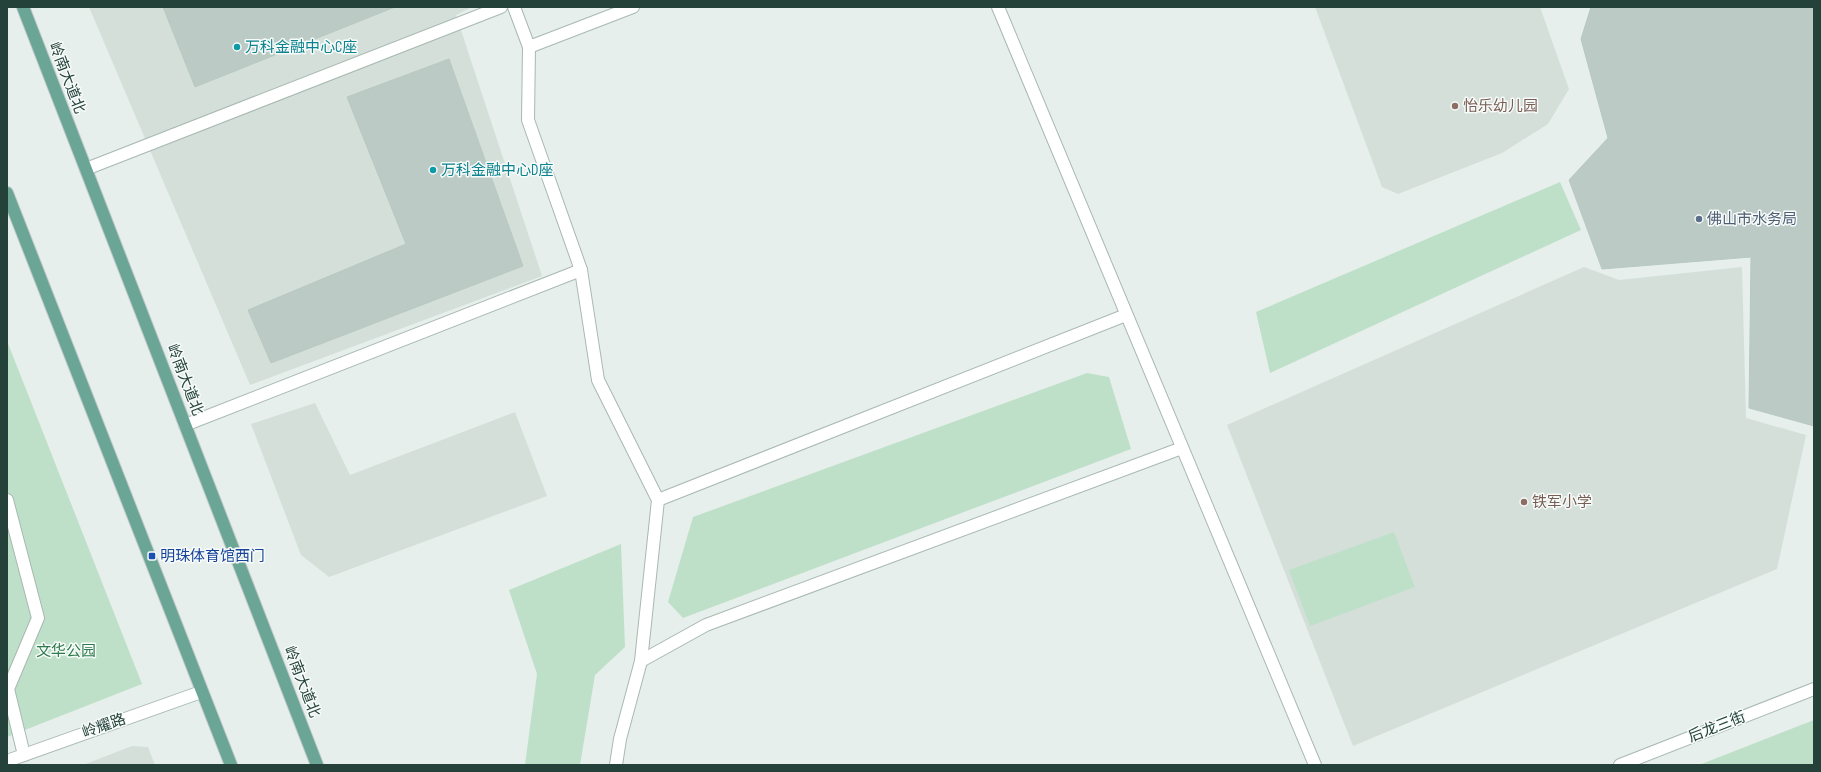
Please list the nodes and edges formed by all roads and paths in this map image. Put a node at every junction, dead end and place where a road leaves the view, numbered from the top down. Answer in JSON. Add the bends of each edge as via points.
{"nodes":[{"id":1,"x":23,"y":7,"type":"edge"},
{"id":2,"x":501,"y":7,"type":"edge"},
{"id":3,"x":514,"y":7,"type":"edge"},
{"id":4,"x":633,"y":7,"type":"edge"},
{"id":5,"x":998,"y":7,"type":"edge"},
{"id":6,"x":529,"y":47,"type":"junction"},
{"id":7,"x":86,"y":169,"type":"junction"},
{"id":8,"x":7,"y":193,"type":"edge"},
{"id":9,"x":581,"y":270,"type":"junction"},
{"id":10,"x":1126,"y":315,"type":"junction"},
{"id":11,"x":185,"y":425,"type":"junction"},
{"id":12,"x":1182,"y":448,"type":"junction"},
{"id":13,"x":7,"y":500,"type":"edge"},
{"id":14,"x":658,"y":500,"type":"junction"},
{"id":15,"x":641,"y":661,"type":"junction"},
{"id":16,"x":1814,"y":689,"type":"edge"},
{"id":17,"x":201,"y":692,"type":"junction"},
{"id":18,"x":24,"y":755,"type":"junction"},
{"id":19,"x":7,"y":761,"type":"edge"},
{"id":20,"x":231,"y":765,"type":"edge"},
{"id":21,"x":317,"y":765,"type":"edge"},
{"id":22,"x":616,"y":765,"type":"edge"},
{"id":23,"x":1315,"y":765,"type":"edge"},
{"id":24,"x":1620,"y":765,"type":"edge"}],
"edges":[{"from":1,"to":7,"type":"main road","name":"岭南大道北"},
{"from":2,"to":7,"type":"street"},
{"from":3,"to":6,"type":"street"},
{"from":4,"to":6,"type":"street"},
{"from":5,"to":10,"type":"street"},
{"from":6,"to":9,"type":"street","via":[[528,120]]},
{"from":7,"to":11,"type":"main road","name":"岭南大道北"},
{"from":8,"to":17,"type":"main road"},
{"from":9,"to":11,"type":"street"},
{"from":9,"to":14,"type":"street","via":[[598,380]]},
{"from":10,"to":12,"type":"street"},
{"from":10,"to":14,"type":"street"},
{"from":11,"to":21,"type":"main road","name":"岭南大道北"},
{"from":12,"to":15,"type":"street","via":[[706,625]]},
{"from":12,"to":23,"type":"street"},
{"from":13,"to":18,"type":"street","via":[[38,618],[8,688]]},
{"from":14,"to":15,"type":"street"},
{"from":15,"to":22,"type":"street","via":[[620,739]]},
{"from":16,"to":24,"type":"street","name":"后龙三街"},
{"from":17,"to":18,"type":"street","name":"岭耀路"},
{"from":17,"to":20,"type":"main road"},
{"from":18,"to":19,"type":"street","name":"岭耀路"}]}
